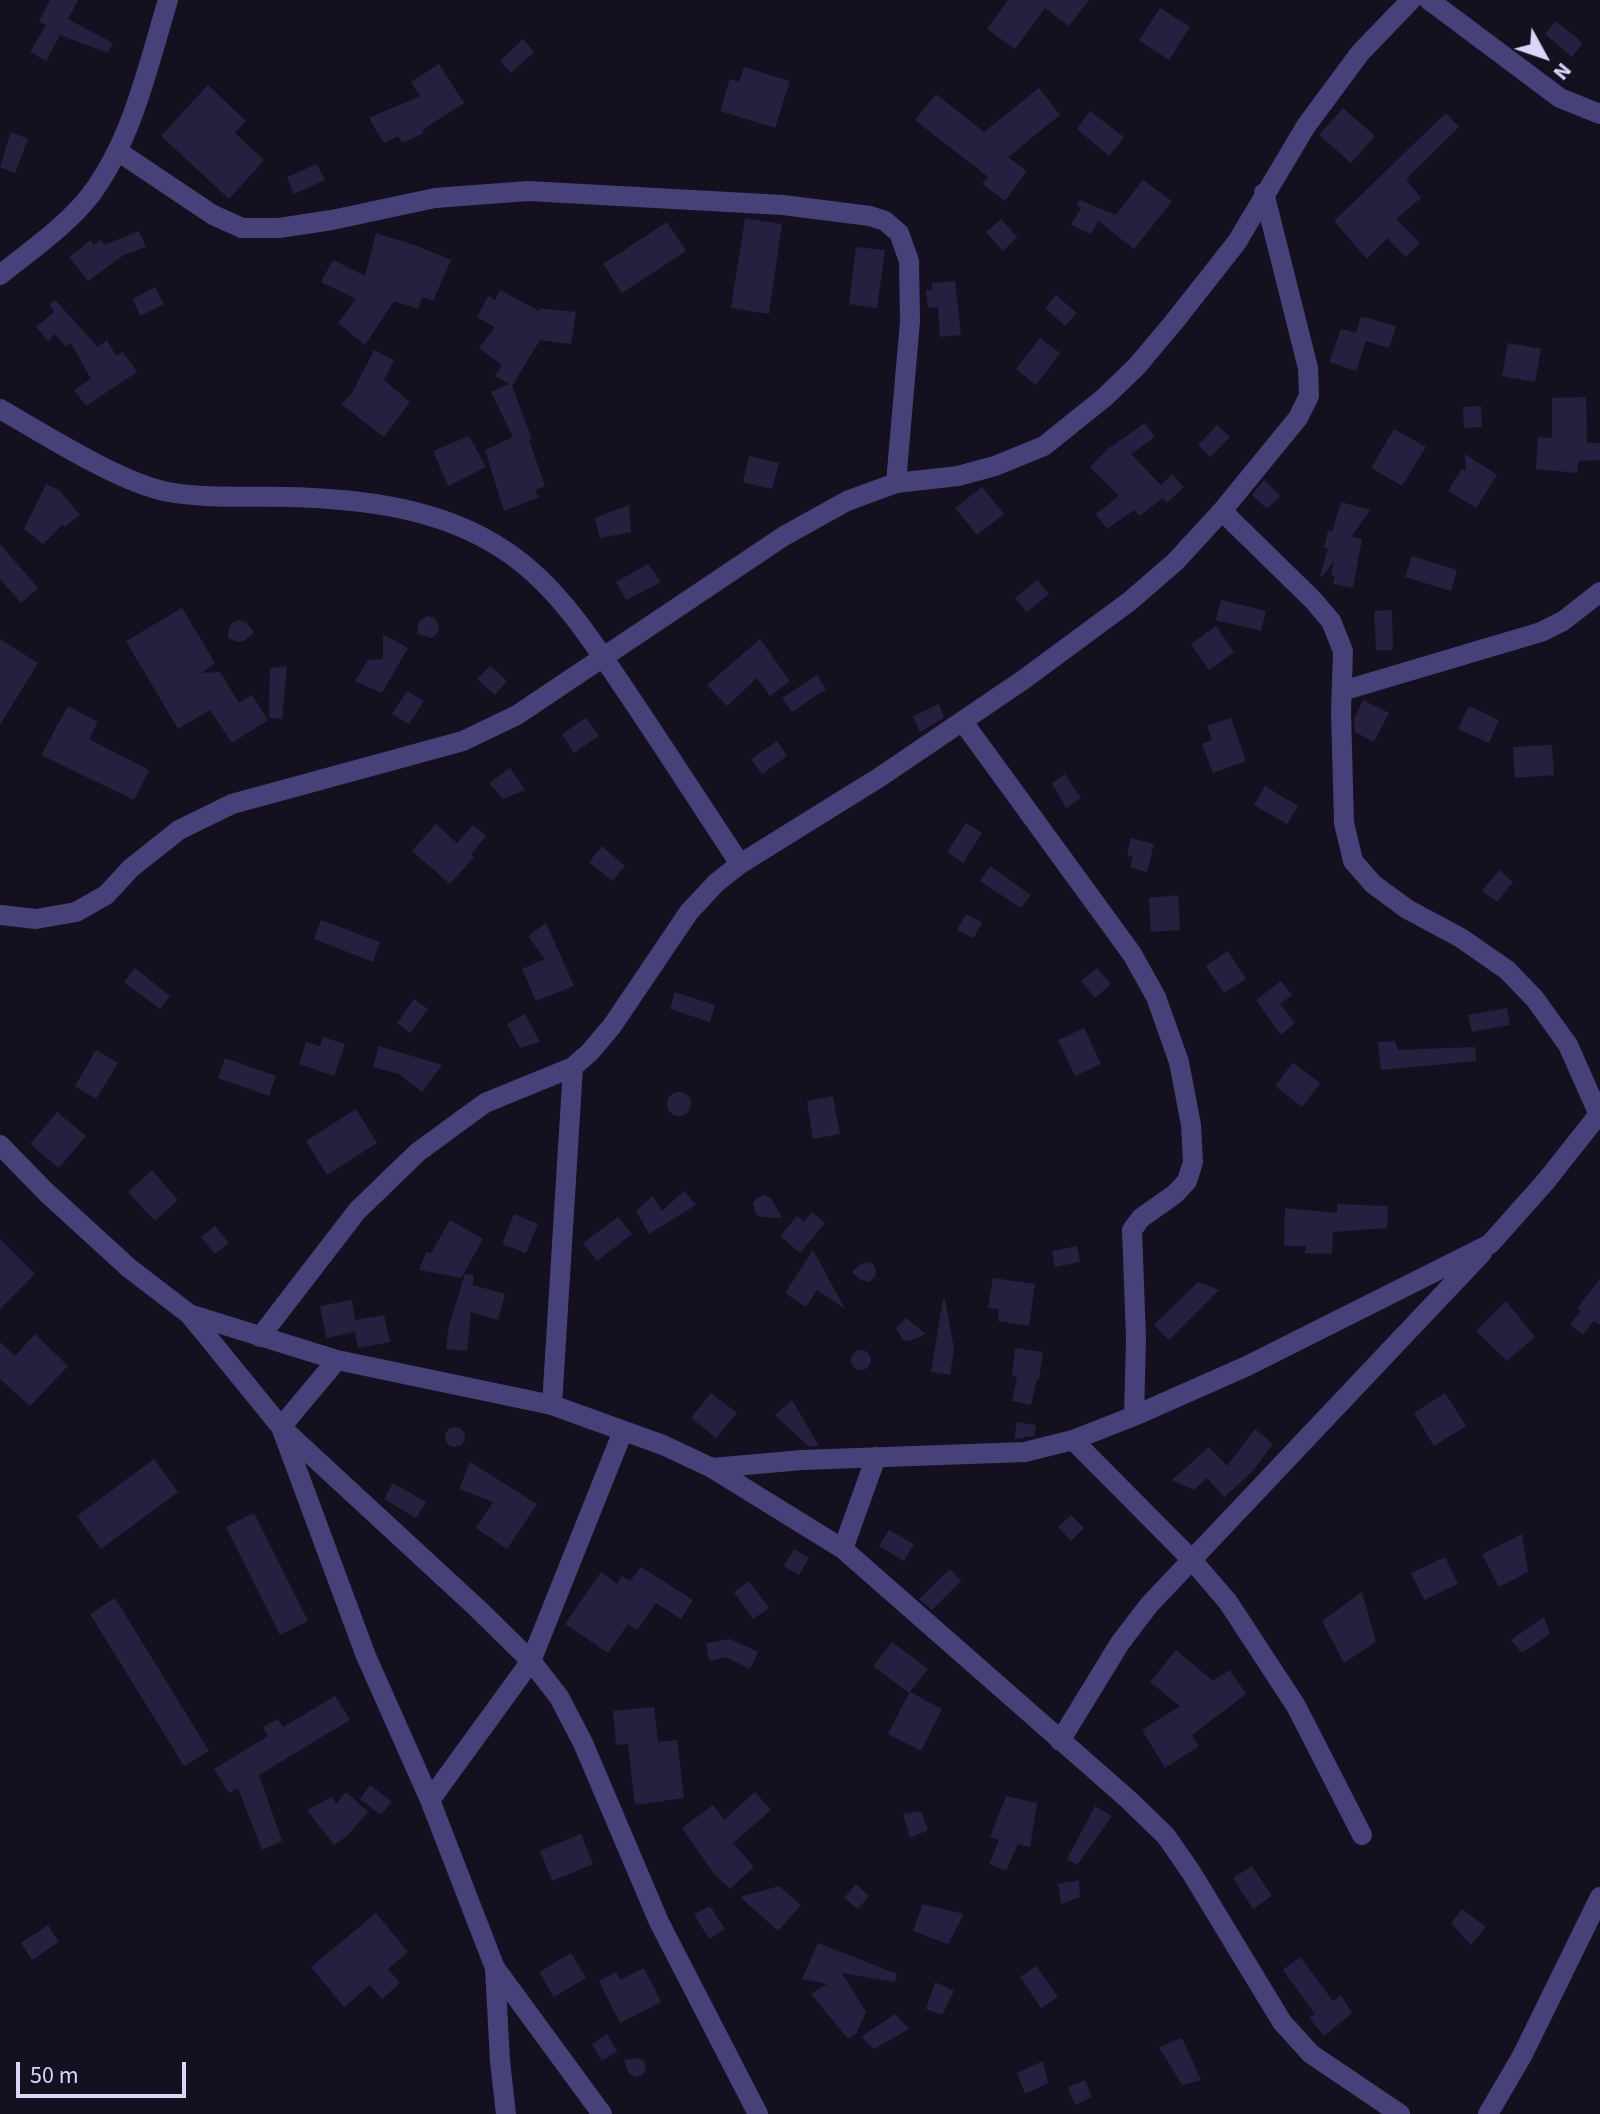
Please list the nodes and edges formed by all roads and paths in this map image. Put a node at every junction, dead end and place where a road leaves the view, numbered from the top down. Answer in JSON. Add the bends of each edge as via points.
{"nodes":[{"id":1,"x":168,"y":0,"type":"edge"},
{"id":2,"x":1411,"y":0,"type":"edge"},
{"id":3,"x":1429,"y":0,"type":"edge"},
{"id":4,"x":1600,"y":114,"type":"edge"},
{"id":5,"x":119,"y":152,"type":"junction"},
{"id":6,"x":1264,"y":193,"type":"junction"},
{"id":7,"x":0,"y":275,"type":"edge"},
{"id":8,"x":0,"y":409,"type":"edge"},
{"id":9,"x":896,"y":483,"type":"junction"},
{"id":10,"x":1222,"y":511,"type":"junction"},
{"id":11,"x":1600,"y":592,"type":"edge"},
{"id":12,"x":602,"y":656,"type":"junction"},
{"id":13,"x":1342,"y":691,"type":"junction"},
{"id":14,"x":963,"y":722,"type":"junction"},
{"id":15,"x":740,"y":864,"type":"junction"},
{"id":16,"x":0,"y":915,"type":"edge"},
{"id":17,"x":573,"y":1067,"type":"junction"},
{"id":18,"x":1599,"y":1114,"type":"edge"},
{"id":19,"x":0,"y":1145,"type":"edge"},
{"id":20,"x":1490,"y":1244,"type":"junction"},
{"id":21,"x":189,"y":1314,"type":"junction"},
{"id":22,"x":260,"y":1337,"type":"junction"},
{"id":23,"x":337,"y":1360,"type":"junction"},
{"id":24,"x":552,"y":1405,"type":"junction"},
{"id":25,"x":1134,"y":1416,"type":"junction"},
{"id":26,"x":281,"y":1427,"type":"junction"},
{"id":27,"x":623,"y":1431,"type":"junction"},
{"id":28,"x":1073,"y":1440,"type":"junction"},
{"id":29,"x":876,"y":1457,"type":"junction"},
{"id":30,"x":712,"y":1468,"type":"junction"},
{"id":31,"x":843,"y":1549,"type":"junction"},
{"id":32,"x":1191,"y":1559,"type":"junction"},
{"id":33,"x":531,"y":1661,"type":"junction"},
{"id":34,"x":1060,"y":1741,"type":"junction"},
{"id":35,"x":430,"y":1800,"type":"junction"},
{"id":36,"x":1362,"y":1835,"type":"dead end"},
{"id":37,"x":1600,"y":1897,"type":"edge"},
{"id":38,"x":495,"y":1968,"type":"junction"},
{"id":39,"x":506,"y":2114,"type":"edge"},
{"id":40,"x":602,"y":2114,"type":"edge"},
{"id":41,"x":758,"y":2114,"type":"edge"},
{"id":42,"x":1400,"y":2114,"type":"edge"},
{"id":43,"x":1488,"y":2114,"type":"edge"}],
"edges":[{"from":1,"to":5,"type":"street"},
{"from":2,"to":6,"type":"street","via":[[1360,53]]},
{"from":3,"to":4,"type":"street","via":[[1560,98]]},
{"from":5,"to":7,"type":"street","via":[[90,196]]},
{"from":5,"to":9,"type":"street","via":[[213,215],[242,228],[332,220],[435,198],[528,191],[783,205],[885,221],[899,233],[909,261],[910,321]]},
{"from":6,"to":9,"type":"street","via":[[1237,242],[1137,366],[1044,446],[958,476]]},
{"from":6,"to":10,"type":"street","via":[[1308,368],[1309,396],[1298,418]]},
{"from":8,"to":12,"type":"street","via":[[114,472],[164,491],[205,498],[374,502],[450,522],[505,550],[554,592]]},
{"from":9,"to":12,"type":"street","via":[[847,501],[784,536]]},
{"from":10,"to":13,"type":"street","via":[[1331,621],[1343,651]]},
{"from":10,"to":14,"type":"street","via":[[1130,601]]},
{"from":11,"to":13,"type":"street","via":[[1541,632]]},
{"from":12,"to":15,"type":"street"},
{"from":12,"to":16,"type":"street","via":[[517,715],[463,741],[232,804],[179,830],[106,895],[76,912],[36,919]]},
{"from":13,"to":18,"type":"street","via":[[1344,823],[1353,861],[1373,884],[1495,962],[1535,999],[1568,1045]]},
{"from":14,"to":15,"type":"street"},
{"from":14,"to":25,"type":"street","via":[[1132,954],[1156,997],[1179,1062],[1193,1162],[1187,1181],[1132,1230]]},
{"from":15,"to":17,"type":"street","via":[[689,912],[612,1026]]},
{"from":17,"to":22,"type":"street","via":[[485,1103],[418,1152],[357,1211]]},
{"from":17,"to":24,"type":"street"},
{"from":18,"to":20,"type":"street"},
{"from":19,"to":21,"type":"street","via":[[129,1268]]},
{"from":20,"to":25,"type":"street","via":[[1247,1366]]},
{"from":20,"to":32,"type":"street"},
{"from":21,"to":22,"type":"street"},
{"from":21,"to":26,"type":"street"},
{"from":22,"to":23,"type":"street"},
{"from":23,"to":24,"type":"street"},
{"from":23,"to":26,"type":"street"},
{"from":24,"to":27,"type":"street"},
{"from":25,"to":28,"type":"street"},
{"from":26,"to":33,"type":"street"},
{"from":26,"to":35,"type":"street","via":[[366,1656]]},
{"from":27,"to":30,"type":"street"},
{"from":27,"to":33,"type":"street"},
{"from":28,"to":29,"type":"street","via":[[1025,1452]]},
{"from":28,"to":32,"type":"street"},
{"from":29,"to":30,"type":"street"},
{"from":29,"to":31,"type":"street"},
{"from":30,"to":31,"type":"street"},
{"from":31,"to":34,"type":"street"},
{"from":32,"to":34,"type":"street","via":[[1120,1643]]},
{"from":32,"to":36,"type":"street","via":[[1228,1602],[1296,1706]]},
{"from":33,"to":35,"type":"street"},
{"from":33,"to":41,"type":"street","via":[[559,1697],[583,1743],[659,1922]]},
{"from":34,"to":42,"type":"street","via":[[1166,1836],[1282,2022],[1311,2054]]},
{"from":35,"to":38,"type":"street"},
{"from":37,"to":43,"type":"street"},
{"from":38,"to":39,"type":"street"},
{"from":38,"to":40,"type":"street"}]}
